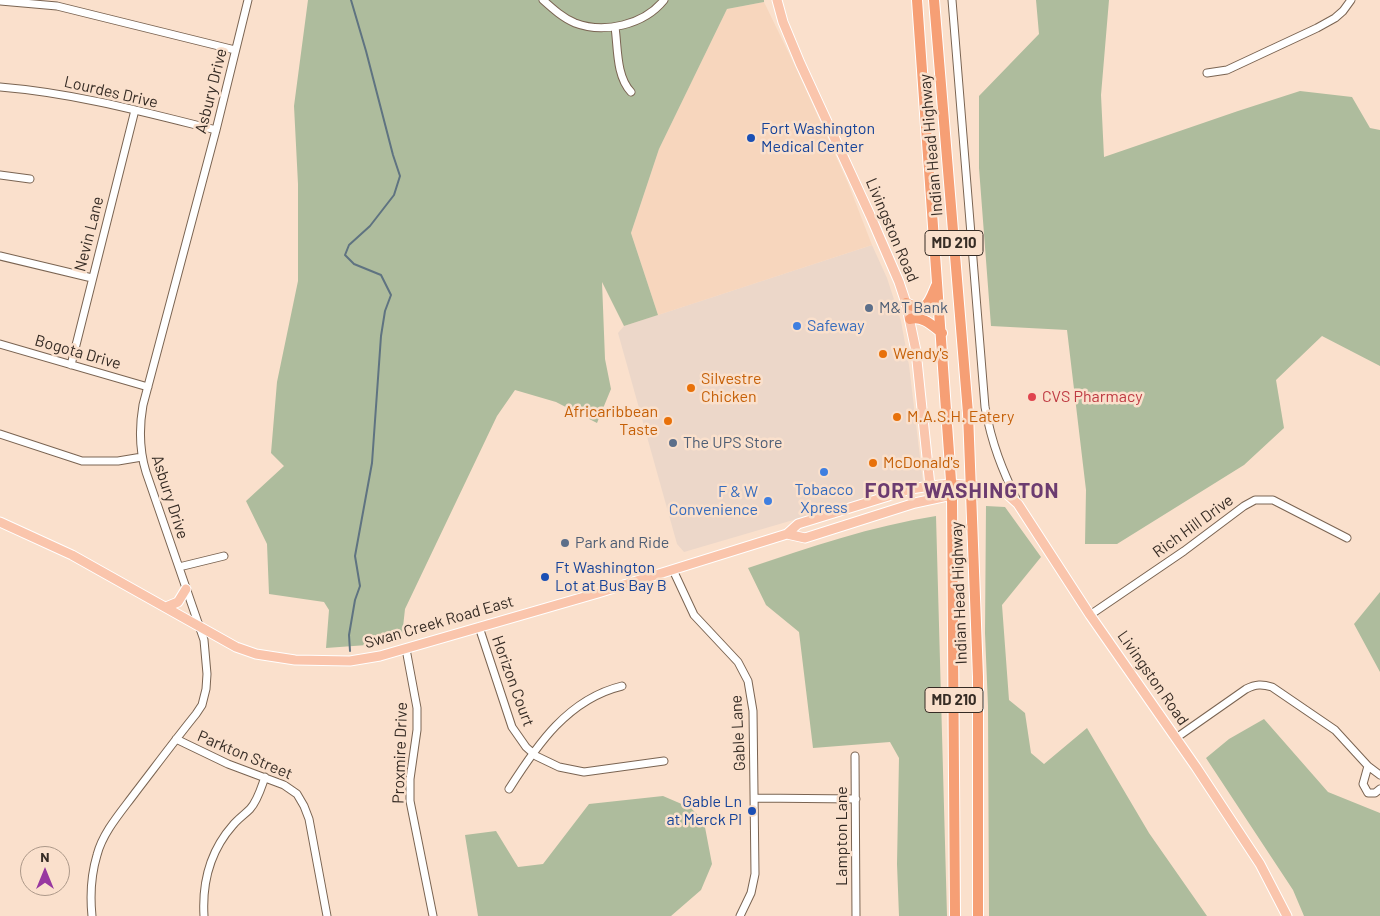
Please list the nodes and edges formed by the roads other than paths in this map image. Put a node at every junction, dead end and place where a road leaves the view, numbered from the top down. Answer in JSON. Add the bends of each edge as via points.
{"nodes":[{"id":1,"x":248,"y":0,"type":"edge"},
{"id":2,"x":544,"y":0,"type":"edge"},
{"id":3,"x":664,"y":0,"type":"edge"},
{"id":4,"x":777,"y":0,"type":"edge"},
{"id":5,"x":917,"y":0,"type":"edge"},
{"id":6,"x":934,"y":0,"type":"edge"},
{"id":7,"x":952,"y":0,"type":"edge"},
{"id":8,"x":1351,"y":0,"type":"edge"},
{"id":9,"x":0,"y":1,"type":"edge"},
{"id":10,"x":58,"y":3,"type":"edge"},
{"id":11,"x":615,"y":27,"type":"junction"},
{"id":12,"x":235,"y":50,"type":"junction"},
{"id":13,"x":1207,"y":73,"type":"dead end"},
{"id":14,"x":0,"y":87,"type":"edge"},
{"id":15,"x":631,"y":92,"type":"dead end"},
{"id":16,"x":135,"y":110,"type":"junction"},
{"id":17,"x":216,"y":130,"type":"junction"},
{"id":18,"x":0,"y":175,"type":"edge"},
{"id":19,"x":30,"y":179,"type":"dead end"},
{"id":20,"x":0,"y":256,"type":"edge"},
{"id":21,"x":92,"y":278,"type":"junction"},
{"id":22,"x":937,"y":282,"type":"junction"},
{"id":23,"x":906,"y":303,"type":"junction"},
{"id":24,"x":910,"y":319,"type":"junction"},
{"id":25,"x":942,"y":333,"type":"junction"},
{"id":26,"x":0,"y":344,"type":"edge"},
{"id":27,"x":70,"y":365,"type":"junction"},
{"id":28,"x":148,"y":387,"type":"junction"},
{"id":29,"x":0,"y":434,"type":"edge"},
{"id":30,"x":142,"y":457,"type":"junction"},
{"id":31,"x":952,"y":484,"type":"junction"},
{"id":32,"x":930,"y":486,"type":"junction"},
{"id":33,"x":970,"y":487,"type":"junction"},
{"id":34,"x":952,"y":496,"type":"junction"},
{"id":35,"x":1018,"y":504,"type":"junction"},
{"id":36,"x":0,"y":522,"type":"edge"},
{"id":37,"x":787,"y":534,"type":"junction"},
{"id":38,"x":1347,"y":538,"type":"dead end"},
{"id":39,"x":224,"y":556,"type":"dead end"},
{"id":40,"x":179,"y":567,"type":"junction"},
{"id":41,"x":673,"y":570,"type":"junction"},
{"id":42,"x":186,"y":589,"type":"junction"},
{"id":43,"x":166,"y":607,"type":"junction"},
{"id":44,"x":1090,"y":615,"type":"junction"},
{"id":45,"x":199,"y":627,"type":"junction"},
{"id":46,"x":479,"y":627,"type":"junction"},
{"id":47,"x":406,"y":649,"type":"junction"},
{"id":48,"x":622,"y":686,"type":"dead end"},
{"id":49,"x":1176,"y":738,"type":"junction"},
{"id":50,"x":176,"y":739,"type":"junction"},
{"id":51,"x":532,"y":753,"type":"junction"},
{"id":52,"x":855,"y":756,"type":"dead end"},
{"id":53,"x":664,"y":761,"type":"dead end"},
{"id":54,"x":1368,"y":766,"type":"junction"},
{"id":55,"x":1380,"y":775,"type":"edge"},
{"id":56,"x":264,"y":777,"type":"junction"},
{"id":57,"x":509,"y":789,"type":"dead end"},
{"id":58,"x":1380,"y":789,"type":"edge"},
{"id":59,"x":755,"y":798,"type":"junction"},
{"id":60,"x":856,"y":799,"type":"junction"},
{"id":61,"x":92,"y":916,"type":"edge"},
{"id":62,"x":204,"y":916,"type":"edge"},
{"id":63,"x":327,"y":916,"type":"edge"},
{"id":64,"x":432,"y":916,"type":"edge"},
{"id":65,"x":740,"y":916,"type":"edge"},
{"id":66,"x":856,"y":916,"type":"edge"},
{"id":67,"x":955,"y":916,"type":"edge"},
{"id":68,"x":978,"y":916,"type":"edge"},
{"id":69,"x":1287,"y":916,"type":"edge"}],
"edges":[{"from":1,"to":12,"type":"street","name":"Asbury Drive"},
{"from":2,"to":11,"type":"street","via":[[554,11],[574,22],[590,27]]},
{"from":3,"to":11,"type":"street","via":[[645,16]]},
{"from":4,"to":23,"type":"main road","name":"Livingston Road","via":[[800,63],[878,231]]},
{"from":5,"to":22,"type":"highway","name":"Indian Head Highway","number":"MD 210"},
{"from":6,"to":33,"type":"highway","name":"Indian Head Highway","number":"MD 210","via":[[968,413]]},
{"from":7,"to":35,"type":"street","via":[[985,407],[998,459]]},
{"from":8,"to":13,"type":"street","via":[[1335,18],[1317,28],[1227,70]]},
{"from":9,"to":10,"type":"street"},
{"from":10,"to":12,"type":"street"},
{"from":11,"to":15,"type":"street","via":[[621,72],[624,84]]},
{"from":12,"to":17,"type":"street","name":"Asbury Drive"},
{"from":14,"to":16,"type":"street","name":"Lourdes Drive","via":[[48,92]]},
{"from":16,"to":17,"type":"street","name":"Lourdes Drive"},
{"from":16,"to":21,"type":"street","name":"Nevin Lane"},
{"from":17,"to":28,"type":"street","name":"Asbury Drive"},
{"from":18,"to":19,"type":"street"},
{"from":20,"to":21,"type":"street"},
{"from":21,"to":27,"type":"street","name":"Nevin Lane"},
{"from":22,"to":23,"type":"highway","via":[[929,304],[913,307]]},
{"from":22,"to":25,"type":"highway","name":"Indian Head Highway","number":"MD 210"},
{"from":23,"to":24,"type":"main road","name":"Livingston Road"},
{"from":24,"to":25,"type":"highway","via":[[915,317],[925,321]]},
{"from":24,"to":32,"type":"main road","name":"Livingston Road"},
{"from":25,"to":31,"type":"highway","name":"Indian Head Highway","number":"MD 210"},
{"from":26,"to":27,"type":"street","name":"Bogota Drive"},
{"from":27,"to":28,"type":"street","name":"Bogota Drive"},
{"from":28,"to":30,"type":"street","name":"Asbury Drive","via":[[141,417]]},
{"from":29,"to":30,"type":"street","via":[[82,461]]},
{"from":30,"to":40,"type":"street","name":"Asbury Drive"},
{"from":31,"to":32,"type":"main road","name":"Swan Creek Road East"},
{"from":31,"to":33,"type":"main road","name":"Swan Creek Road East"},
{"from":31,"to":34,"type":"highway","name":"Indian Head Highway","number":"MD 210"},
{"from":32,"to":37,"type":"main road","name":"Swan Creek Road East","via":[[798,524]]},
{"from":33,"to":34,"type":"main road","name":"Swan Creek Road East"},
{"from":33,"to":35,"type":"main road","name":"Livingston Road","via":[[995,488]]},
{"from":33,"to":68,"type":"highway","name":"Indian Head Highway","number":"MD 210","via":[[978,677]]},
{"from":34,"to":37,"type":"main road","name":"Swan Creek Road East","via":[[914,503],[805,538]]},
{"from":34,"to":67,"type":"highway","name":"Indian Head Highway","number":"MD 210"},
{"from":35,"to":44,"type":"main road","name":"Livingston Road"},
{"from":36,"to":43,"type":"main road","name":"Swan Creek Road East","via":[[72,555]]},
{"from":37,"to":41,"type":"main road","name":"Swan Creek Road East"},
{"from":38,"to":44,"type":"street","name":"Rich Hill Drive","via":[[1273,500],[1255,500]]},
{"from":39,"to":40,"type":"street"},
{"from":40,"to":42,"type":"street","name":"Asbury Drive"},
{"from":41,"to":46,"type":"main road","name":"Swan Creek Road East"},
{"from":41,"to":59,"type":"street","name":"Gable Lane","via":[[694,615],[733,655],[748,681],[753,711]]},
{"from":42,"to":43,"type":"main road","via":[[178,602]]},
{"from":42,"to":45,"type":"street","name":"Asbury Drive"},
{"from":43,"to":45,"type":"main road","name":"Swan Creek Road East"},
{"from":44,"to":49,"type":"main road","name":"Livingston Road"},
{"from":45,"to":47,"type":"main road","name":"Swan Creek Road East","via":[[246,651],[295,660],[350,661]]},
{"from":45,"to":50,"type":"street","name":"Asbury Drive","via":[[204,640],[206,689],[202,705]]},
{"from":46,"to":47,"type":"main road","name":"Swan Creek Road East"},
{"from":46,"to":51,"type":"street","name":"Horizon Court","via":[[512,727]]},
{"from":47,"to":64,"type":"street","name":"Proxmire Drive","via":[[417,708],[410,801]]},
{"from":48,"to":51,"type":"street","via":[[575,707]]},
{"from":49,"to":54,"type":"street","via":[[1246,689],[1263,685],[1272,687],[1335,730]]},
{"from":49,"to":69,"type":"main road","name":"Livingston Road","via":[[1260,864]]},
{"from":50,"to":56,"type":"street","name":"Parkton Street"},
{"from":50,"to":61,"type":"street","name":"Asbury Drive","via":[[120,813],[102,843],[93,875]]},
{"from":51,"to":53,"type":"street","name":"Horizon Court","via":[[559,767],[584,772]]},
{"from":51,"to":57,"type":"street"},
{"from":52,"to":60,"type":"street","name":"Lampton Lane"},
{"from":54,"to":55,"type":"street"},
{"from":54,"to":58,"type":"street","via":[[1363,788],[1368,794]]},
{"from":56,"to":62,"type":"street","via":[[253,805],[224,836],[209,864],[204,888]]},
{"from":56,"to":63,"type":"street","name":"Parkton Street","via":[[298,794],[304,806]]},
{"from":59,"to":60,"type":"street"},
{"from":59,"to":65,"type":"street","name":"Gable Lane","via":[[755,874],[751,893]]},
{"from":60,"to":66,"type":"street","name":"Lampton Lane"}]}
